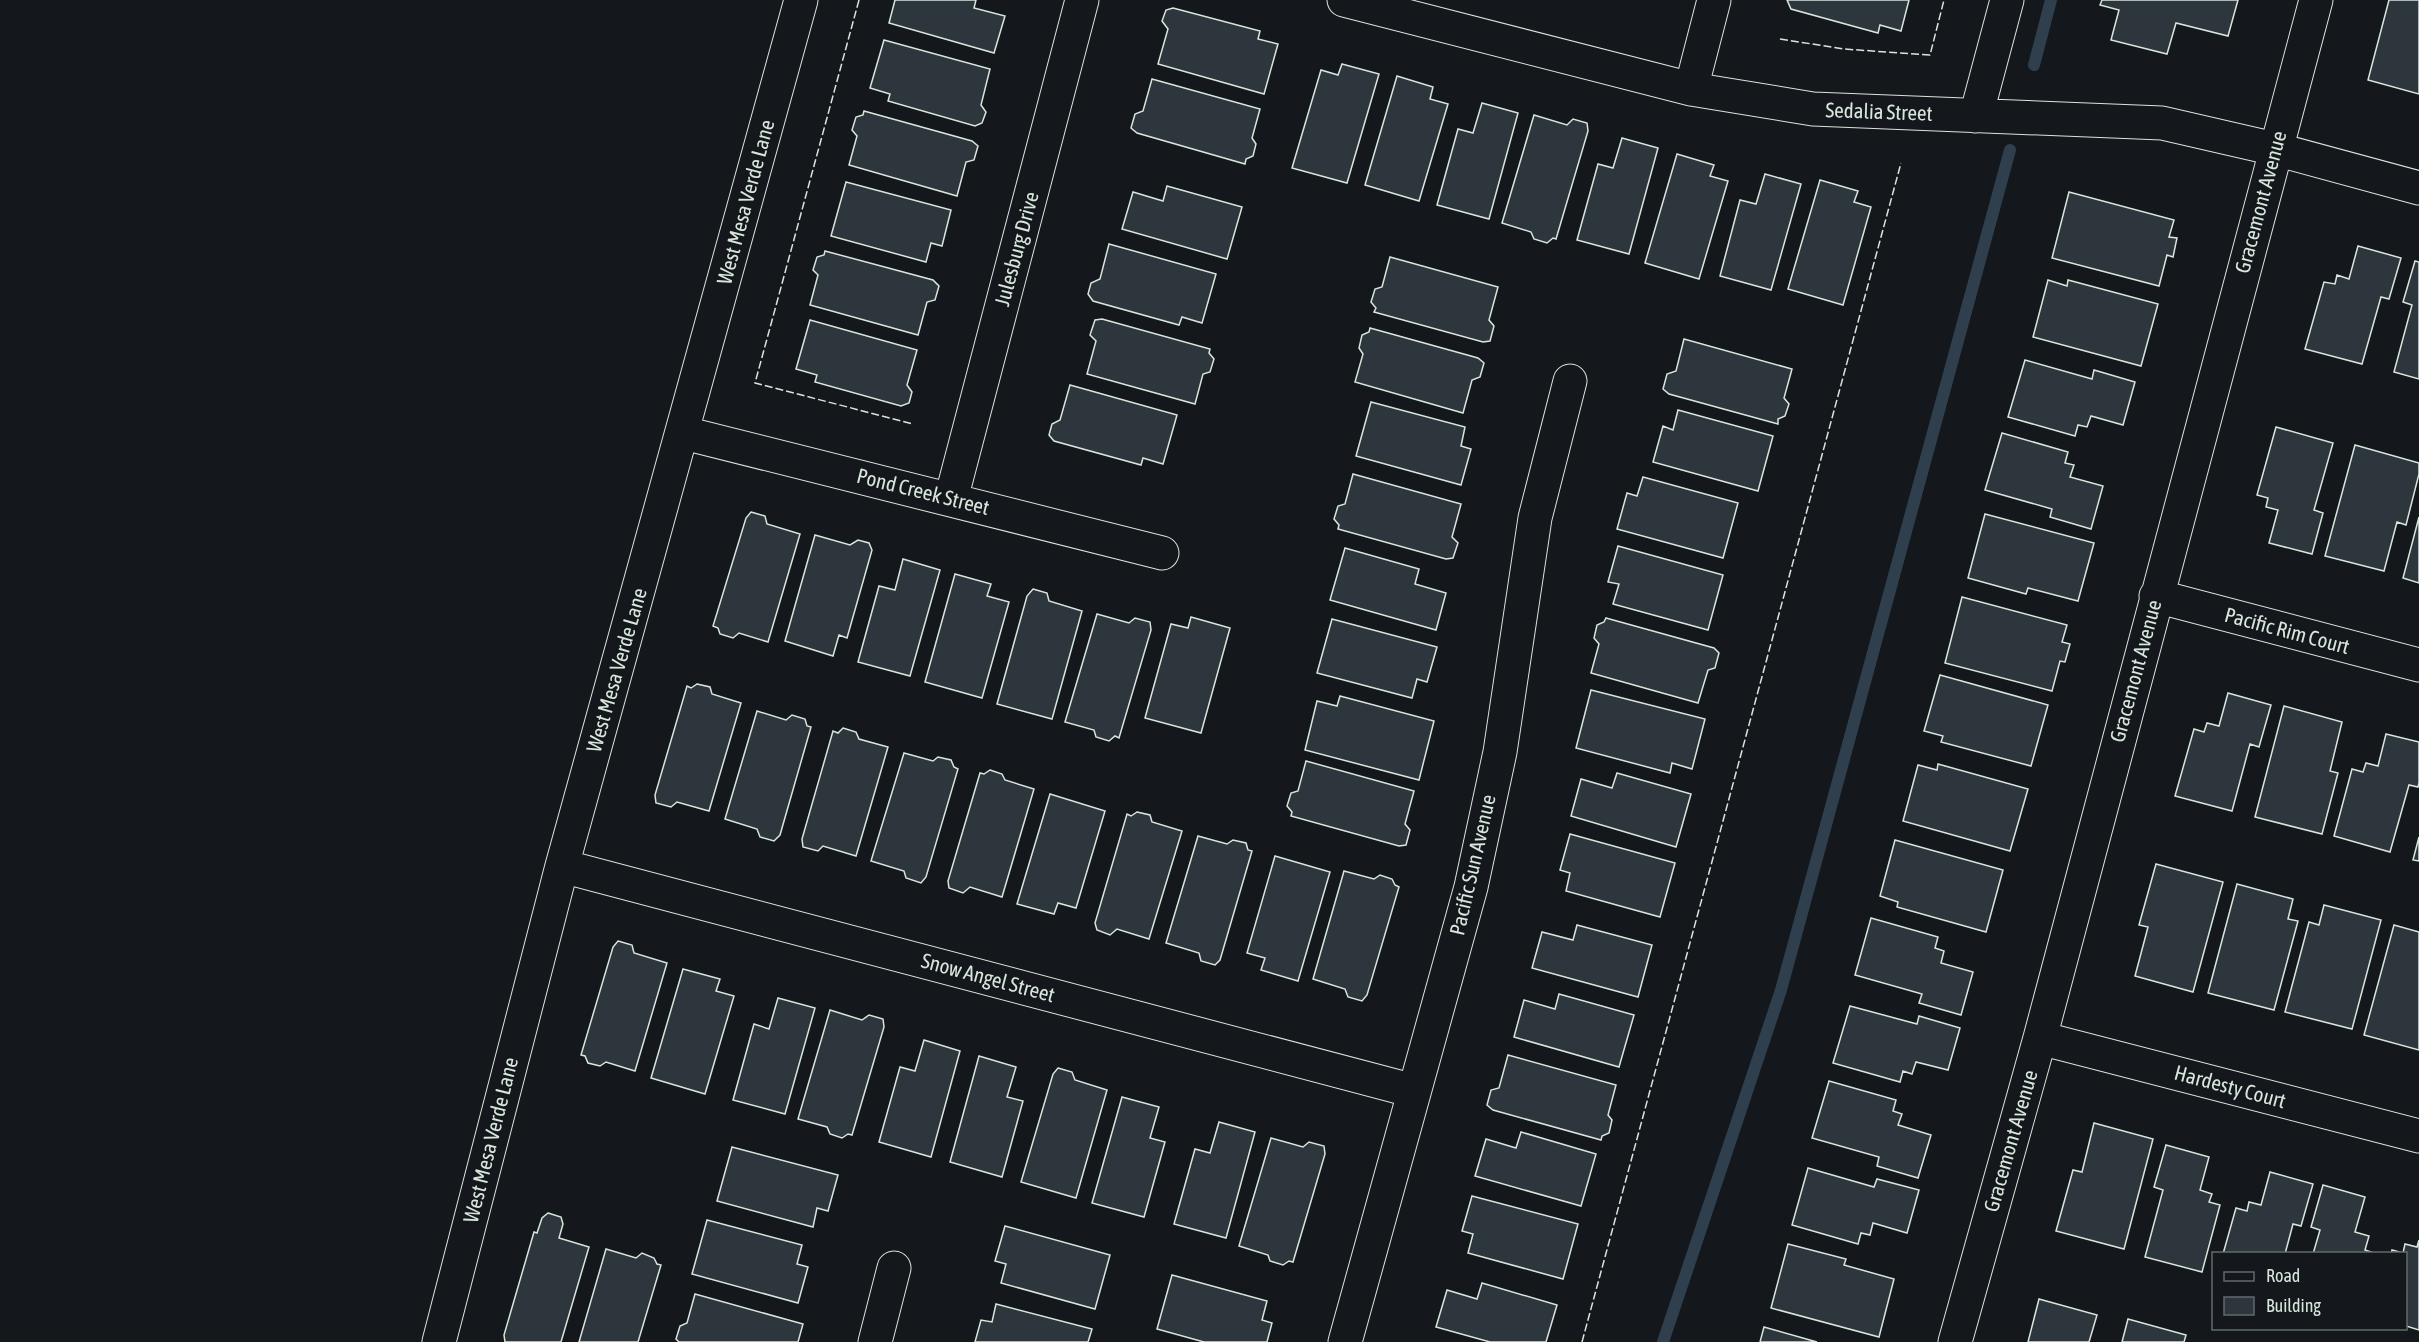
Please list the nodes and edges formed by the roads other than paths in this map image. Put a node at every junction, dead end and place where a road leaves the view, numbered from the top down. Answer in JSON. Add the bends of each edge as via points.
{"nodes":[{"id":1,"x":801,"y":0,"type":"edge"},
{"id":2,"x":1083,"y":0,"type":"edge"},
{"id":3,"x":1344,"y":0,"type":"edge"},
{"id":4,"x":1714,"y":0,"type":"edge"},
{"id":5,"x":2007,"y":0,"type":"edge"},
{"id":6,"x":2316,"y":0,"type":"edge"},
{"id":7,"x":1690,"y":89,"type":"junction"},
{"id":8,"x":1976,"y":116,"type":"junction"},
{"id":9,"x":2275,"y":149,"type":"junction"},
{"id":10,"x":2419,"y":188,"type":"edge"},
{"id":11,"x":1570,"y":381,"type":"dead end"},
{"id":12,"x":684,"y":433,"type":"junction"},
{"id":13,"x":951,"y":499,"type":"junction"},
{"id":14,"x":1162,"y":553,"type":"dead end"},
{"id":15,"x":2156,"y":596,"type":"junction"},
{"id":16,"x":2419,"y":665,"type":"edge"},
{"id":17,"x":562,"y":866,"type":"junction"},
{"id":18,"x":2040,"y":1038,"type":"junction"},
{"id":19,"x":1414,"y":1090,"type":"junction"},
{"id":20,"x":2419,"y":1136,"type":"edge"},
{"id":21,"x":894,"y":1268,"type":"dead end"},
{"id":22,"x":439,"y":1342,"type":"edge"},
{"id":23,"x":875,"y":1342,"type":"edge"},
{"id":24,"x":1345,"y":1342,"type":"edge"},
{"id":25,"x":1954,"y":1342,"type":"edge"}],
"edges":[{"from":1,"to":12,"type":"street","name":"West Mesa Verde Lane"},
{"from":2,"to":13,"type":"street","name":"Julesburg Drive"},
{"from":3,"to":7,"type":"street","name":"Sedalia Street"},
{"from":4,"to":7,"type":"street"},
{"from":5,"to":8,"type":"street"},
{"from":6,"to":9,"type":"street","name":"Gracemont Avenue"},
{"from":7,"to":8,"type":"street","name":"Sedalia Street","via":[[1813,109]]},
{"from":8,"to":9,"type":"street","name":"Sedalia Street","via":[[2162,123]]},
{"from":9,"to":10,"type":"street","name":"Sedalia Street"},
{"from":9,"to":15,"type":"street","name":"Gracemont Avenue"},
{"from":11,"to":19,"type":"street","name":"Pacific Sun Avenue","via":[[1535,518],[1500,752],[1471,886]]},
{"from":12,"to":13,"type":"street","name":"Pond Creek Street"},
{"from":12,"to":17,"type":"street","name":"West Mesa Verde Lane"},
{"from":13,"to":14,"type":"street","name":"Pond Creek Street"},
{"from":15,"to":16,"type":"street","name":"Pacific Rim Court"},
{"from":15,"to":18,"type":"street","name":"Gracemont Avenue"},
{"from":17,"to":19,"type":"street","name":"Snow Angel Street"},
{"from":17,"to":22,"type":"street","name":"West Mesa Verde Lane"},
{"from":18,"to":20,"type":"street","name":"Hardesty Court"},
{"from":18,"to":25,"type":"street","name":"Gracemont Avenue"},
{"from":19,"to":24,"type":"street","name":"Pacific Sun Avenue"},
{"from":21,"to":23,"type":"street"}]}
